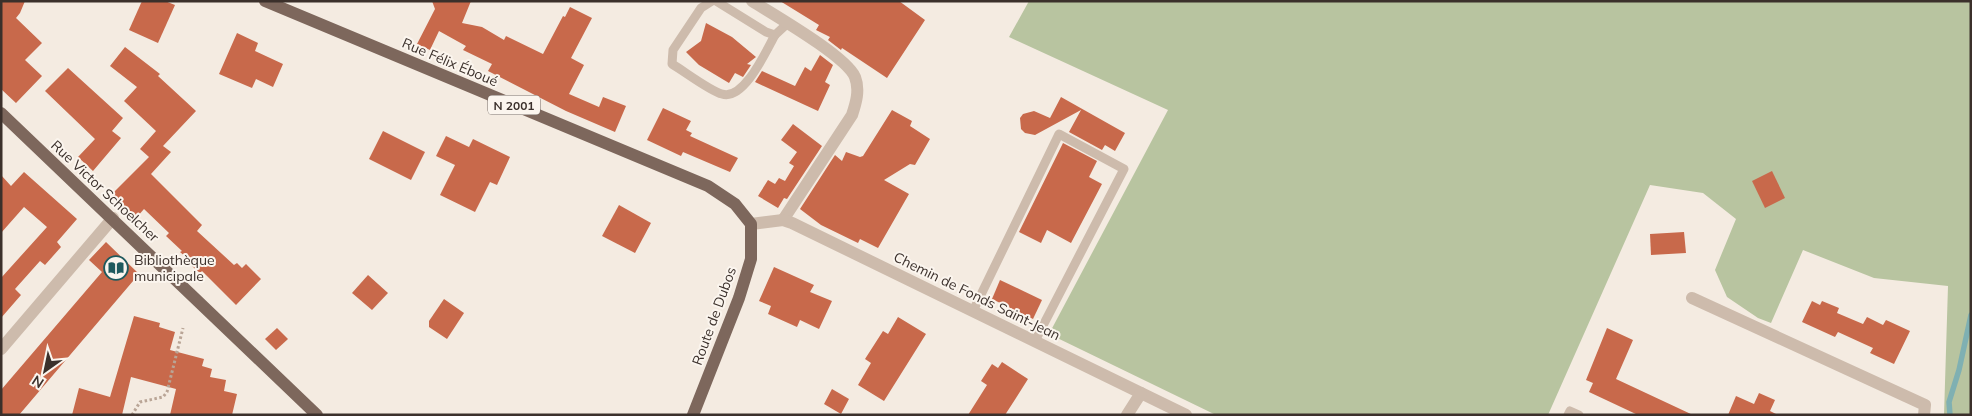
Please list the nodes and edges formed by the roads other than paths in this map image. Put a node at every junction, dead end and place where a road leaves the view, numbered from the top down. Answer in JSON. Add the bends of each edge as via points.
{"nodes":[{"id":1,"x":266,"y":1,"type":"edge"},
{"id":2,"x":712,"y":1,"type":"edge"},
{"id":3,"x":716,"y":1,"type":"edge"},
{"id":4,"x":752,"y":1,"type":"edge"},
{"id":5,"x":788,"y":23,"type":"junction"},
{"id":6,"x":775,"y":35,"type":"junction"},
{"id":7,"x":1,"y":114,"type":"edge"},
{"id":8,"x":113,"y":218,"type":"junction"},
{"id":9,"x":783,"y":220,"type":"junction"},
{"id":10,"x":751,"y":224,"type":"junction"},
{"id":11,"x":1692,"y":298,"type":"dead end"},
{"id":12,"x":973,"y":311,"type":"junction"},
{"id":13,"x":1036,"y":341,"type":"junction"},
{"id":14,"x":1,"y":348,"type":"edge"},
{"id":15,"x":1141,"y":393,"type":"junction"},
{"id":16,"x":317,"y":415,"type":"edge"},
{"id":17,"x":693,"y":415,"type":"edge"},
{"id":18,"x":1127,"y":415,"type":"edge"},
{"id":19,"x":1186,"y":415,"type":"edge"},
{"id":20,"x":1568,"y":415,"type":"edge"},
{"id":21,"x":1579,"y":415,"type":"edge"},
{"id":22,"x":1924,"y":415,"type":"edge"}],
"edges":[{"from":1,"to":10,"type":"main road","name":"Rue Félix Éboué","number":"N 2001","via":[[708,186],[735,204]]},
{"from":2,"to":6,"type":"lane","via":[[701,8],[673,50],[672,64],[722,95],[736,93],[748,82]]},
{"from":3,"to":6,"type":"lane"},
{"from":4,"to":5,"type":"street"},
{"from":5,"to":6,"type":"lane"},
{"from":5,"to":9,"type":"street","via":[[836,57],[854,75],[858,88],[852,115]]},
{"from":7,"to":8,"type":"main road","name":"Rue Victor Schoelcher"},
{"from":8,"to":14,"type":"street"},
{"from":8,"to":16,"type":"main road","name":"Rue Victor Schoelcher"},
{"from":9,"to":10,"type":"street"},
{"from":9,"to":12,"type":"street","name":"Chemin de Fonds Saint-Jean"},
{"from":10,"to":17,"type":"main road","name":"Route de Dubos","via":[[750,259],[739,298]]},
{"from":11,"to":22,"type":"street","via":[[1925,405]]},
{"from":12,"to":13,"type":"street","name":"Chemin de Fonds Saint-Jean"},
{"from":12,"to":13,"type":"lane","via":[[1059,134],[1124,169]]},
{"from":13,"to":15,"type":"street","name":"Chemin de Fonds Saint-Jean"},
{"from":15,"to":18,"type":"street"},
{"from":15,"to":19,"type":"street","name":"Chemin de Fonds Saint-Jean"},
{"from":20,"to":21,"type":"lane","via":[[1570,411]]}]}
